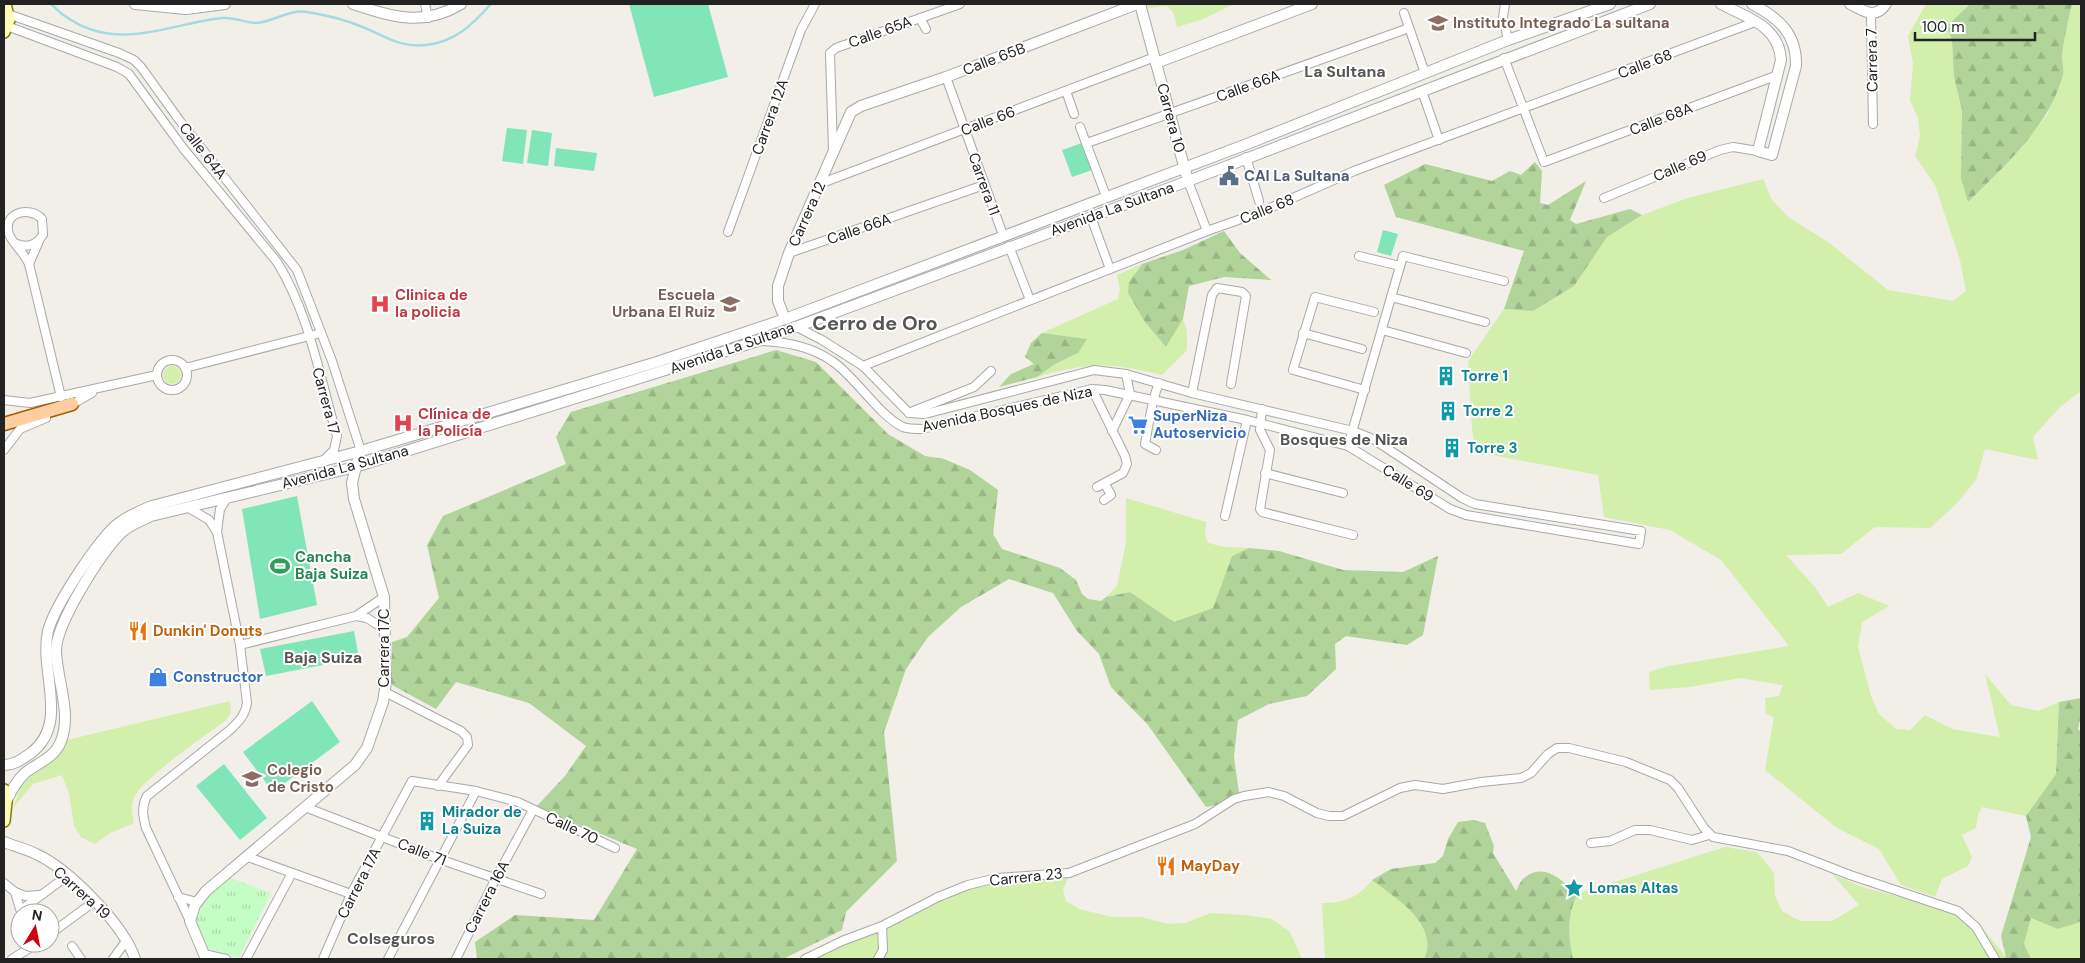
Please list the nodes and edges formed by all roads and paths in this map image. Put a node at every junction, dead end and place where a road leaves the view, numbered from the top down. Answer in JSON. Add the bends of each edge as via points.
{"nodes":[{"id":1,"x":135,"y":4,"type":"edge"},
{"id":2,"x":225,"y":4,"type":"edge"},
{"id":3,"x":353,"y":4,"type":"edge"},
{"id":4,"x":425,"y":4,"type":"edge"},
{"id":5,"x":461,"y":4,"type":"edge"},
{"id":6,"x":815,"y":4,"type":"edge"},
{"id":7,"x":960,"y":4,"type":"edge"},
{"id":8,"x":1138,"y":4,"type":"edge"},
{"id":9,"x":1312,"y":4,"type":"edge"},
{"id":10,"x":1505,"y":4,"type":"edge"},
{"id":11,"x":1610,"y":4,"type":"edge"},
{"id":12,"x":1650,"y":4,"type":"edge"},
{"id":13,"x":1721,"y":4,"type":"edge"},
{"id":14,"x":1752,"y":4,"type":"edge"},
{"id":15,"x":1850,"y":4,"type":"edge"},
{"id":16,"x":1886,"y":4,"type":"edge"},
{"id":17,"x":374,"y":7,"type":"edge"},
{"id":18,"x":6,"y":10,"type":"edge"},
{"id":19,"x":1404,"y":13,"type":"dead end"},
{"id":20,"x":1871,"y":14,"type":"junction"},
{"id":21,"x":428,"y":18,"type":"junction"},
{"id":22,"x":920,"y":18,"type":"junction"},
{"id":23,"x":1755,"y":22,"type":"junction"},
{"id":24,"x":1409,"y":28,"type":"junction"},
{"id":25,"x":5,"y":29,"type":"edge"},
{"id":26,"x":926,"y":29,"type":"dead end"},
{"id":27,"x":1508,"y":40,"type":"junction"},
{"id":28,"x":1504,"y":58,"type":"junction"},
{"id":29,"x":1156,"y":60,"type":"junction"},
{"id":30,"x":1425,"y":73,"type":"junction"},
{"id":31,"x":1778,"y":75,"type":"junction"},
{"id":32,"x":946,"y":77,"type":"junction"},
{"id":33,"x":1066,"y":91,"type":"junction"},
{"id":34,"x":1422,"y":91,"type":"junction"},
{"id":35,"x":1524,"y":109,"type":"junction"},
{"id":36,"x":851,"y":112,"type":"joint"},
{"id":37,"x":1074,"y":114,"type":"dead end"},
{"id":38,"x":1170,"y":115,"type":"junction"},
{"id":39,"x":1873,"y":124,"type":"dead end"},
{"id":40,"x":1080,"y":127,"type":"dead end"},
{"id":41,"x":964,"y":130,"type":"junction"},
{"id":42,"x":1439,"y":140,"type":"junction"},
{"id":43,"x":1087,"y":143,"type":"junction"},
{"id":44,"x":833,"y":150,"type":"junction"},
{"id":45,"x":1758,"y":151,"type":"junction"},
{"id":46,"x":1246,"y":157,"type":"junction"},
{"id":47,"x":1184,"y":167,"type":"junction"},
{"id":48,"x":1188,"y":181,"type":"junction"},
{"id":49,"x":822,"y":183,"type":"junction"},
{"id":50,"x":984,"y":185,"type":"junction"},
{"id":51,"x":1106,"y":196,"type":"junction"},
{"id":52,"x":1604,"y":198,"type":"dead end"},
{"id":53,"x":1258,"y":201,"type":"dead end"},
{"id":54,"x":1091,"y":217,"type":"junction"},
{"id":55,"x":1207,"y":231,"type":"junction"},
{"id":56,"x":728,"y":232,"type":"dead end"},
{"id":57,"x":1003,"y":235,"type":"junction"},
{"id":58,"x":40,"y":240,"type":"junction"},
{"id":59,"x":17,"y":244,"type":"junction"},
{"id":60,"x":1009,"y":246,"type":"junction"},
{"id":61,"x":790,"y":253,"type":"junction"},
{"id":62,"x":1358,"y":256,"type":"dead end"},
{"id":63,"x":29,"y":264,"type":"junction"},
{"id":64,"x":1400,"y":266,"type":"junction"},
{"id":65,"x":1110,"y":269,"type":"junction"},
{"id":66,"x":1504,"y":281,"type":"dead end"},
{"id":67,"x":1391,"y":297,"type":"junction"},
{"id":68,"x":1030,"y":300,"type":"junction"},
{"id":69,"x":1374,"y":312,"type":"dead end"},
{"id":70,"x":785,"y":319,"type":"junction"},
{"id":71,"x":1485,"y":322,"type":"dead end"},
{"id":72,"x":795,"y":326,"type":"junction"},
{"id":73,"x":1382,"y":330,"type":"junction"},
{"id":74,"x":1303,"y":334,"type":"junction"},
{"id":75,"x":308,"y":336,"type":"junction"},
{"id":76,"x":323,"y":336,"type":"junction"},
{"id":77,"x":734,"y":336,"type":"junction"},
{"id":78,"x":761,"y":340,"type":"junction"},
{"id":79,"x":737,"y":348,"type":"junction"},
{"id":80,"x":1362,"y":349,"type":"dead end"},
{"id":81,"x":1466,"y":353,"type":"dead end"},
{"id":82,"x":332,"y":361,"type":"joint"},
{"id":83,"x":863,"y":366,"type":"junction"},
{"id":84,"x":185,"y":368,"type":"junction"},
{"id":85,"x":991,"y":370,"type":"dead end"},
{"id":86,"x":1126,"y":374,"type":"junction"},
{"id":87,"x":157,"y":375,"type":"junction"},
{"id":88,"x":1159,"y":383,"type":"junction"},
{"id":89,"x":1231,"y":384,"type":"dead end"},
{"id":90,"x":103,"y":388,"type":"junction"},
{"id":91,"x":1092,"y":390,"type":"junction"},
{"id":92,"x":1365,"y":390,"type":"junction"},
{"id":93,"x":1192,"y":393,"type":"junction"},
{"id":94,"x":1130,"y":394,"type":"junction"},
{"id":95,"x":1152,"y":398,"type":"junction"},
{"id":96,"x":4,"y":400,"type":"edge"},
{"id":97,"x":67,"y":400,"type":"junction"},
{"id":98,"x":1262,"y":409,"type":"junction"},
{"id":99,"x":910,"y":412,"type":"junction"},
{"id":100,"x":1247,"y":420,"type":"junction"},
{"id":101,"x":4,"y":424,"type":"edge"},
{"id":102,"x":1260,"y":426,"type":"junction"},
{"id":103,"x":1354,"y":430,"type":"junction"},
{"id":104,"x":1112,"y":431,"type":"junction"},
{"id":105,"x":1348,"y":446,"type":"junction"},
{"id":106,"x":4,"y":450,"type":"edge"},
{"id":107,"x":1156,"y":450,"type":"dead end"},
{"id":108,"x":361,"y":452,"type":"junction"},
{"id":109,"x":321,"y":462,"type":"junction"},
{"id":110,"x":355,"y":467,"type":"junction"},
{"id":111,"x":1265,"y":474,"type":"junction"},
{"id":112,"x":1343,"y":493,"type":"dead end"},
{"id":113,"x":227,"y":498,"type":"junction"},
{"id":114,"x":1104,"y":500,"type":"dead end"},
{"id":115,"x":189,"y":508,"type":"junction"},
{"id":116,"x":1225,"y":516,"type":"dead end"},
{"id":117,"x":217,"y":532,"type":"junction"},
{"id":118,"x":1353,"y":535,"type":"dead end"},
{"id":119,"x":384,"y":597,"type":"junction"},
{"id":120,"x":356,"y":616,"type":"junction"},
{"id":121,"x":386,"y":630,"type":"junction"},
{"id":122,"x":240,"y":645,"type":"junction"},
{"id":123,"x":385,"y":692,"type":"junction"},
{"id":124,"x":4,"y":765,"type":"edge"},
{"id":125,"x":412,"y":781,"type":"joint"},
{"id":126,"x":438,"y":786,"type":"junction"},
{"id":127,"x":476,"y":791,"type":"junction"},
{"id":128,"x":5,"y":796,"type":"edge"},
{"id":129,"x":305,"y":807,"type":"junction"},
{"id":130,"x":533,"y":810,"type":"junction"},
{"id":131,"x":4,"y":821,"type":"edge"},
{"id":132,"x":1709,"y":835,"type":"junction"},
{"id":133,"x":4,"y":837,"type":"edge"},
{"id":134,"x":382,"y":837,"type":"junction"},
{"id":135,"x":8,"y":844,"type":"edge"},
{"id":136,"x":1591,"y":844,"type":"dead end"},
{"id":137,"x":614,"y":848,"type":"dead end"},
{"id":138,"x":248,"y":857,"type":"junction"},
{"id":139,"x":439,"y":859,"type":"junction"},
{"id":140,"x":292,"y":873,"type":"junction"},
{"id":141,"x":67,"y":876,"type":"junction"},
{"id":142,"x":496,"y":878,"type":"junction"},
{"id":143,"x":4,"y":883,"type":"edge"},
{"id":144,"x":15,"y":892,"type":"junction"},
{"id":145,"x":351,"y":894,"type":"junction"},
{"id":146,"x":541,"y":894,"type":"dead end"},
{"id":147,"x":39,"y":895,"type":"junction"},
{"id":148,"x":178,"y":896,"type":"junction"},
{"id":149,"x":95,"y":901,"type":"junction"},
{"id":150,"x":197,"y":902,"type":"junction"},
{"id":151,"x":18,"y":903,"type":"edge"},
{"id":152,"x":30,"y":903,"type":"edge"},
{"id":153,"x":190,"y":921,"type":"junction"},
{"id":154,"x":882,"y":926,"type":"junction"},
{"id":155,"x":60,"y":927,"type":"edge"},
{"id":156,"x":126,"y":941,"type":"junction"},
{"id":157,"x":72,"y":946,"type":"dead end"},
{"id":158,"x":205,"y":957,"type":"edge"},
{"id":159,"x":81,"y":959,"type":"edge"},
{"id":160,"x":114,"y":959,"type":"edge"},
{"id":161,"x":135,"y":959,"type":"edge"},
{"id":162,"x":226,"y":959,"type":"edge"},
{"id":163,"x":246,"y":959,"type":"edge"},
{"id":164,"x":323,"y":959,"type":"edge"},
{"id":165,"x":388,"y":959,"type":"edge"},
{"id":166,"x":456,"y":959,"type":"edge"},
{"id":167,"x":805,"y":959,"type":"edge"},
{"id":168,"x":878,"y":959,"type":"edge"},
{"id":169,"x":1995,"y":959,"type":"edge"}],
"edges":[{"from":1,"to":2,"type":"street","via":[[186,10]]},
{"from":3,"to":17,"type":"street"},
{"from":4,"to":21,"type":"street"},
{"from":5,"to":21,"type":"street"},
{"from":6,"to":56,"type":"street","name":"Carrera 12A","via":[[802,30]]},
{"from":7,"to":22,"type":"street","name":"Calle 65A"},
{"from":8,"to":29,"type":"street","name":"Carrera 10"},
{"from":8,"to":32,"type":"street","name":"Calle 65B"},
{"from":9,"to":29,"type":"street","name":"Calle 66"},
{"from":10,"to":27,"type":"street","via":[[1503,17]]},
{"from":11,"to":27,"type":"street","name":"Avenida La Sultana"},
{"from":12,"to":28,"type":"street","name":"Avenida La Sultana"},
{"from":13,"to":23,"type":"street"},
{"from":14,"to":45,"type":"street","via":[[1783,24],[1793,39],[1796,54],[1796,66],[1772,155]]},
{"from":15,"to":20,"type":"street"},
{"from":16,"to":20,"type":"street","name":"Carrera 7","via":[[1877,14]]},
{"from":17,"to":21,"type":"street","via":[[408,19]]},
{"from":18,"to":25,"type":"main road"},
{"from":18,"to":76,"type":"street","name":"Calle 64A","via":[[119,53],[141,67],[185,128],[292,261]]},
{"from":19,"to":24,"type":"street"},
{"from":20,"to":39,"type":"street","name":"Carrera 7"},
{"from":22,"to":26,"type":"street"},
{"from":22,"to":44,"type":"street","name":"Calle 65A","via":[[830,52]]},
{"from":23,"to":31,"type":"street","via":[[1768,29],[1780,47]]},
{"from":23,"to":35,"type":"street","name":"Calle 68"},
{"from":24,"to":30,"type":"street"},
{"from":24,"to":38,"type":"street","name":"Calle 66A"},
{"from":25,"to":75,"type":"street","name":"Calle 64A","via":[[129,74],[183,148],[277,262],[290,285]]},
{"from":27,"to":30,"type":"street","name":"Avenida La Sultana"},
{"from":28,"to":34,"type":"street","name":"Avenida La Sultana"},
{"from":28,"to":35,"type":"street"},
{"from":29,"to":33,"type":"street","name":"Calle 66"},
{"from":29,"to":38,"type":"street","name":"Carrera 10"},
{"from":30,"to":47,"type":"street","name":"Avenida La Sultana"},
{"from":31,"to":35,"type":"street","name":"Calle 68A","via":[[1544,162]]},
{"from":31,"to":45,"type":"street"},
{"from":32,"to":36,"type":"street","name":"Calle 65B"},
{"from":32,"to":41,"type":"street","name":"Carrera 11"},
{"from":33,"to":37,"type":"street"},
{"from":33,"to":41,"type":"street","name":"Calle 66"},
{"from":34,"to":42,"type":"street"},
{"from":34,"to":46,"type":"street","name":"Avenida La Sultana"},
{"from":35,"to":42,"type":"street","name":"Calle 68"},
{"from":36,"to":44,"type":"street","name":"Carrera 12"},
{"from":38,"to":43,"type":"street","name":"Calle 66A"},
{"from":38,"to":47,"type":"street","name":"Carrera 10"},
{"from":40,"to":43,"type":"street"},
{"from":41,"to":49,"type":"street","name":"Calle 66"},
{"from":41,"to":50,"type":"street","name":"Carrera 11"},
{"from":42,"to":55,"type":"street","name":"Calle 68"},
{"from":43,"to":51,"type":"street"},
{"from":44,"to":49,"type":"street","name":"Carrera 12"},
{"from":45,"to":52,"type":"street","name":"Calle 69","via":[[1733,147],[1720,150]]},
{"from":46,"to":48,"type":"street","name":"Avenida La Sultana"},
{"from":46,"to":53,"type":"street"},
{"from":47,"to":48,"type":"street","name":"Carrera 10"},
{"from":47,"to":51,"type":"street","name":"Avenida La Sultana"},
{"from":48,"to":54,"type":"street","name":"Avenida La Sultana"},
{"from":48,"to":55,"type":"street","name":"Carrera 10"},
{"from":49,"to":61,"type":"street","name":"Carrera 12"},
{"from":50,"to":57,"type":"street","name":"Carrera 11"},
{"from":50,"to":61,"type":"street","name":"Calle 66A"},
{"from":51,"to":57,"type":"street","name":"Avenida La Sultana"},
{"from":54,"to":60,"type":"street","name":"Avenida La Sultana"},
{"from":54,"to":65,"type":"street"},
{"from":55,"to":65,"type":"street","name":"Calle 68"},
{"from":57,"to":70,"type":"street","name":"Avenida La Sultana"},
{"from":58,"to":59,"type":"street","via":[[29,246]]},
{"from":58,"to":59,"type":"street","via":[[44,230],[42,219],[34,212],[22,211],[13,216],[8,228]]},
{"from":58,"to":63,"type":"street"},
{"from":59,"to":63,"type":"street"},
{"from":60,"to":68,"type":"street"},
{"from":60,"to":72,"type":"street","name":"Avenida La Sultana"},
{"from":61,"to":70,"type":"street","name":"Carrera 12","via":[[778,286],[778,301]]},
{"from":62,"to":64,"type":"street"},
{"from":63,"to":97,"type":"street"},
{"from":64,"to":66,"type":"street","via":[[1403,256]]},
{"from":64,"to":67,"type":"street"},
{"from":65,"to":68,"type":"street","name":"Calle 68"},
{"from":67,"to":71,"type":"street"},
{"from":67,"to":73,"type":"street"},
{"from":68,"to":83,"type":"street","name":"Calle 68"},
{"from":69,"to":74,"type":"street","via":[[1315,296]]},
{"from":70,"to":72,"type":"street"},
{"from":70,"to":77,"type":"street","name":"Avenida La Sultana"},
{"from":72,"to":78,"type":"street","name":"Avenida La Sultana"},
{"from":72,"to":83,"type":"street"},
{"from":73,"to":81,"type":"street"},
{"from":73,"to":92,"type":"street"},
{"from":74,"to":80,"type":"street"},
{"from":74,"to":92,"type":"street","via":[[1293,370]]},
{"from":75,"to":76,"type":"street"},
{"from":75,"to":84,"type":"street"},
{"from":75,"to":109,"type":"street","name":"Carrera 17","via":[[337,436],[334,450]]},
{"from":76,"to":82,"type":"street","name":"Calle 64A"},
{"from":77,"to":79,"type":"street"},
{"from":77,"to":108,"type":"street","name":"Avenida La Sultana"},
{"from":78,"to":79,"type":"street","name":"Avenida La Sultana"},
{"from":78,"to":91,"type":"street","name":"Avenida Bosques de Niza","via":[[788,342],[831,359],[902,426],[922,429]]},
{"from":79,"to":110,"type":"street","name":"Avenida La Sultana"},
{"from":82,"to":108,"type":"street","name":"Carrera 17"},
{"from":83,"to":99,"type":"street"},
{"from":84,"to":87,"type":"street","via":[[177,361],[169,360],[161,364]]},
{"from":84,"to":87,"type":"street","via":[[185,383],[174,390],[163,387]]},
{"from":85,"to":99,"type":"street","via":[[974,387]]},
{"from":86,"to":88,"type":"street","name":"Avenida Bosques de Niza"},
{"from":86,"to":94,"type":"street"},
{"from":86,"to":99,"type":"street","name":"Avenida Bosques de Niza","via":[[1094,370],[925,414]]},
{"from":87,"to":90,"type":"street"},
{"from":88,"to":93,"type":"street","name":"Calle 69"},
{"from":88,"to":95,"type":"street"},
{"from":89,"to":93,"type":"street","via":[[1246,296],[1242,292],[1217,288],[1212,295]]},
{"from":90,"to":97,"type":"street"},
{"from":90,"to":97,"type":"street"},
{"from":91,"to":94,"type":"street","name":"Avenida Bosques de Niza"},
{"from":91,"to":104,"type":"street"},
{"from":92,"to":103,"type":"street"},
{"from":93,"to":98,"type":"street","name":"Calle 69"},
{"from":94,"to":95,"type":"street","name":"Avenida Bosques de Niza"},
{"from":94,"to":104,"type":"street"},
{"from":95,"to":100,"type":"street","name":"Calle 69"},
{"from":95,"to":107,"type":"street","via":[[1145,444]]},
{"from":96,"to":97,"type":"street","via":[[30,403]]},
{"from":97,"to":101,"type":"main road"},
{"from":97,"to":106,"type":"street","via":[[52,416],[20,429]]},
{"from":98,"to":102,"type":"street"},
{"from":98,"to":103,"type":"street","name":"Calle 69"},
{"from":100,"to":102,"type":"street","name":"Calle 69"},
{"from":100,"to":116,"type":"street"},
{"from":102,"to":105,"type":"street","name":"Calle 69"},
{"from":102,"to":111,"type":"street","via":[[1270,450]]},
{"from":103,"to":105,"type":"street"},
{"from":103,"to":105,"type":"street","name":"Calle 69","via":[[1475,504],[1641,531],[1639,544],[1466,515],[1450,509]]},
{"from":104,"to":114,"type":"street","via":[[1127,464],[1123,473],[1101,485],[1111,495]]},
{"from":108,"to":109,"type":"street","name":"Avenida La Sultana"},
{"from":108,"to":110,"type":"street","name":"Carrera 17C"},
{"from":109,"to":124,"type":"street","name":"Avenida La Sultana","via":[[152,506],[116,526],[74,581],[49,629],[45,652],[52,709],[48,733],[39,746],[24,758]]},
{"from":110,"to":113,"type":"street","name":"Avenida La Sultana"},
{"from":110,"to":119,"type":"street","name":"Carrera 17C","via":[[354,499]]},
{"from":111,"to":112,"type":"street"},
{"from":111,"to":118,"type":"street","via":[[1262,512]]},
{"from":113,"to":115,"type":"street","name":"Avenida La Sultana"},
{"from":113,"to":117,"type":"street","via":[[220,509]]},
{"from":115,"to":117,"type":"street","via":[[209,520]]},
{"from":115,"to":128,"type":"street","name":"Avenida La Sultana","via":[[151,516],[122,532],[81,588],[59,636],[56,651],[65,730],[60,744],[51,756],[24,774]]},
{"from":117,"to":122,"type":"street"},
{"from":119,"to":120,"type":"street"},
{"from":119,"to":121,"type":"street","name":"Carrera 17C"},
{"from":120,"to":121,"type":"street","via":[[372,620]]},
{"from":120,"to":122,"type":"street"},
{"from":121,"to":123,"type":"street","name":"Carrera 17C"},
{"from":122,"to":148,"type":"street","via":[[247,703],[242,718],[147,796],[143,803],[146,828]]},
{"from":123,"to":126,"type":"street","via":[[467,737],[468,745]]},
{"from":123,"to":129,"type":"street","name":"Carrera 17C","via":[[367,748],[356,765]]},
{"from":125,"to":126,"type":"street","name":"Calle 70"},
{"from":125,"to":134,"type":"street","name":"Carrera 17A"},
{"from":126,"to":127,"type":"street","name":"Calle 70"},
{"from":127,"to":130,"type":"street","name":"Calle 70","via":[[518,802]]},
{"from":127,"to":139,"type":"street"},
{"from":128,"to":131,"type":"main road"},
{"from":129,"to":134,"type":"street","name":"Calle 71"},
{"from":129,"to":138,"type":"street","name":"Carrera 17C"},
{"from":130,"to":137,"type":"street","name":"Calle 70"},
{"from":130,"to":142,"type":"street","name":"Carrera 16A"},
{"from":132,"to":136,"type":"street","via":[[1692,840],[1650,830],[1635,830],[1610,841]]},
{"from":132,"to":154,"type":"street","name":"Carrera 23","via":[[1670,780],[1626,762],[1557,748],[1521,778],[1443,789],[1415,785],[1400,788],[1343,816],[1317,813],[1284,796],[1257,792],[1234,799],[1195,824],[1069,873],[997,878],[968,885]]},
{"from":132,"to":169,"type":"street","via":[[1788,851],[1958,911],[1976,927]]},
{"from":133,"to":135,"type":"street"},
{"from":134,"to":139,"type":"street","name":"Calle 71"},
{"from":134,"to":145,"type":"street","name":"Carrera 17A"},
{"from":135,"to":141,"type":"street","name":"Carrera 19","via":[[38,854]]},
{"from":138,"to":140,"type":"street"},
{"from":138,"to":150,"type":"street","name":"Carrera 17C"},
{"from":139,"to":142,"type":"street","name":"Calle 71"},
{"from":139,"to":165,"type":"street"},
{"from":140,"to":145,"type":"street"},
{"from":140,"to":163,"type":"street"},
{"from":141,"to":147,"type":"street"},
{"from":141,"to":149,"type":"street","name":"Carrera 19"},
{"from":142,"to":146,"type":"street","name":"Calle 71"},
{"from":142,"to":166,"type":"street","name":"Carrera 16A"},
{"from":143,"to":144,"type":"street"},
{"from":144,"to":147,"type":"street","via":[[25,896]]},
{"from":144,"to":151,"type":"street"},
{"from":145,"to":164,"type":"street","name":"Carrera 17A"},
{"from":147,"to":152,"type":"street"},
{"from":148,"to":150,"type":"street"},
{"from":148,"to":153,"type":"street"},
{"from":149,"to":155,"type":"street"},
{"from":149,"to":156,"type":"street","name":"Carrera 19","via":[[121,929]]},
{"from":150,"to":153,"type":"street","name":"Carrera 17C"},
{"from":153,"to":158,"type":"street"},
{"from":154,"to":167,"type":"street","name":"Carrera 23"},
{"from":154,"to":168,"type":"street","via":[[883,950]]},
{"from":156,"to":160,"type":"street"},
{"from":156,"to":161,"type":"street","name":"Carrera 19"},
{"from":157,"to":159,"type":"street"},
{"from":158,"to":162,"type":"street"}]}
